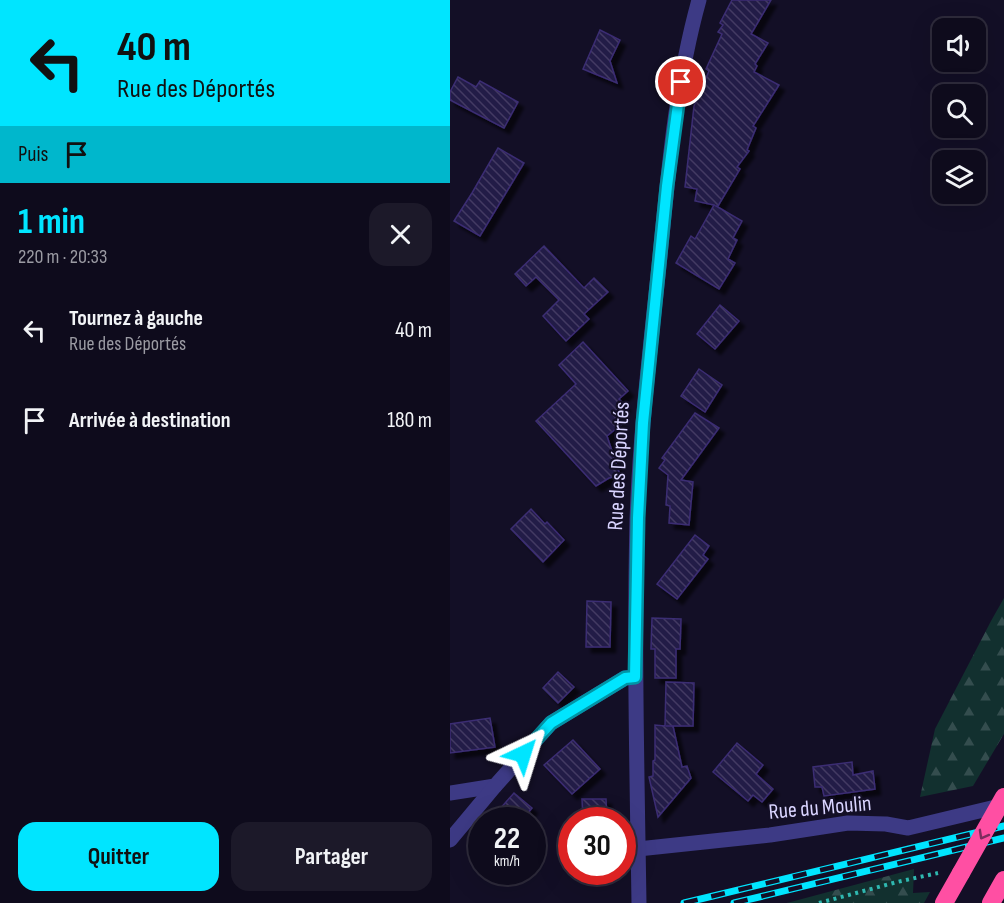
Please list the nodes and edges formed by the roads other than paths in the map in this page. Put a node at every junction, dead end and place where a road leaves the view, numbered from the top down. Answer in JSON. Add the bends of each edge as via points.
{"nodes":[{"id":1,"x":699,"y":0,"type":"edge"},
{"id":2,"x":635,"y":677,"type":"junction"},
{"id":3,"x":495,"y":786,"type":"junction"},
{"id":4,"x":450,"y":793,"type":"edge"},
{"id":5,"x":1004,"y":797,"type":"edge"},
{"id":6,"x":1004,"y":805,"type":"edge"},
{"id":7,"x":450,"y":840,"type":"edge"},
{"id":8,"x":638,"y":849,"type":"junction"},
{"id":9,"x":1004,"y":880,"type":"edge"},
{"id":10,"x":639,"y":903,"type":"edge"},
{"id":11,"x":944,"y":903,"type":"edge"},
{"id":12,"x":991,"y":903,"type":"edge"}],
"edges":[{"from":1,"to":2,"type":"street","name":"Rue des Déportés","via":[[684,62],[668,175],[643,423]]},
{"from":2,"to":3,"type":"street","via":[[625,678],[551,723]]},
{"from":2,"to":8,"type":"street","name":"Rue des Déportés"},
{"from":3,"to":4,"type":"street"},
{"from":3,"to":7,"type":"street"},
{"from":5,"to":11,"type":"highway","one_way":true,"bridge":true},
{"from":6,"to":8,"type":"street","name":"Rue du Moulin","via":[[908,828],[848,823]]},
{"from":8,"to":10,"type":"street","name":"Rue des Déportés"},
{"from":9,"to":12,"type":"highway"}]}
